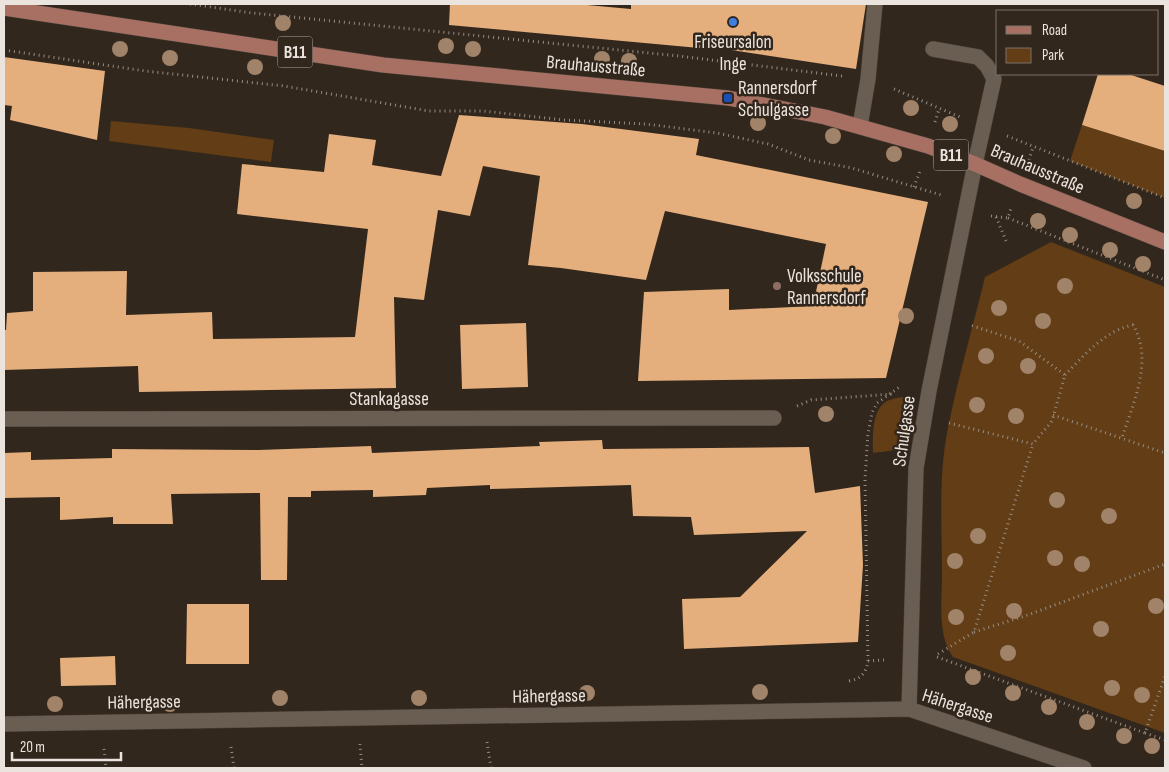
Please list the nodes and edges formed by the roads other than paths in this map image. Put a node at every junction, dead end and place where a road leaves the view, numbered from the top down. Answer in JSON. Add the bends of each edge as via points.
{"nodes":[{"id":1,"x":875,"y":4,"type":"edge"},
{"id":2,"x":4,"y":8,"type":"edge"},
{"id":3,"x":933,"y":49,"type":"dead end"},
{"id":4,"x":860,"y":126,"type":"junction"},
{"id":5,"x":975,"y":164,"type":"junction"},
{"id":6,"x":1165,"y":242,"type":"edge"},
{"id":7,"x":774,"y":418,"type":"road end"},
{"id":8,"x":4,"y":419,"type":"edge"},
{"id":9,"x":909,"y":709,"type":"junction"},
{"id":10,"x":4,"y":724,"type":"edge"},
{"id":11,"x":1084,"y":768,"type":"edge"}],
"edges":[{"from":1,"to":4,"type":"street"},
{"from":2,"to":4,"type":"main road","name":"Brauhausstraße","number":"B11","via":[[383,65],[728,98]]},
{"from":3,"to":5,"type":"street","name":"Schulgasse","via":[[978,57],[994,79]]},
{"from":4,"to":5,"type":"main road","name":"Brauhausstraße","number":"B11"},
{"from":5,"to":6,"type":"main road","name":"Brauhausstraße","number":"B11"},
{"from":5,"to":9,"type":"street","name":"Schulgasse","via":[[916,468]]},
{"from":7,"to":8,"type":"street","name":"Stankagasse"},
{"from":9,"to":10,"type":"street","name":"Hähergasse"},
{"from":9,"to":11,"type":"street","name":"Hähergasse"}]}
